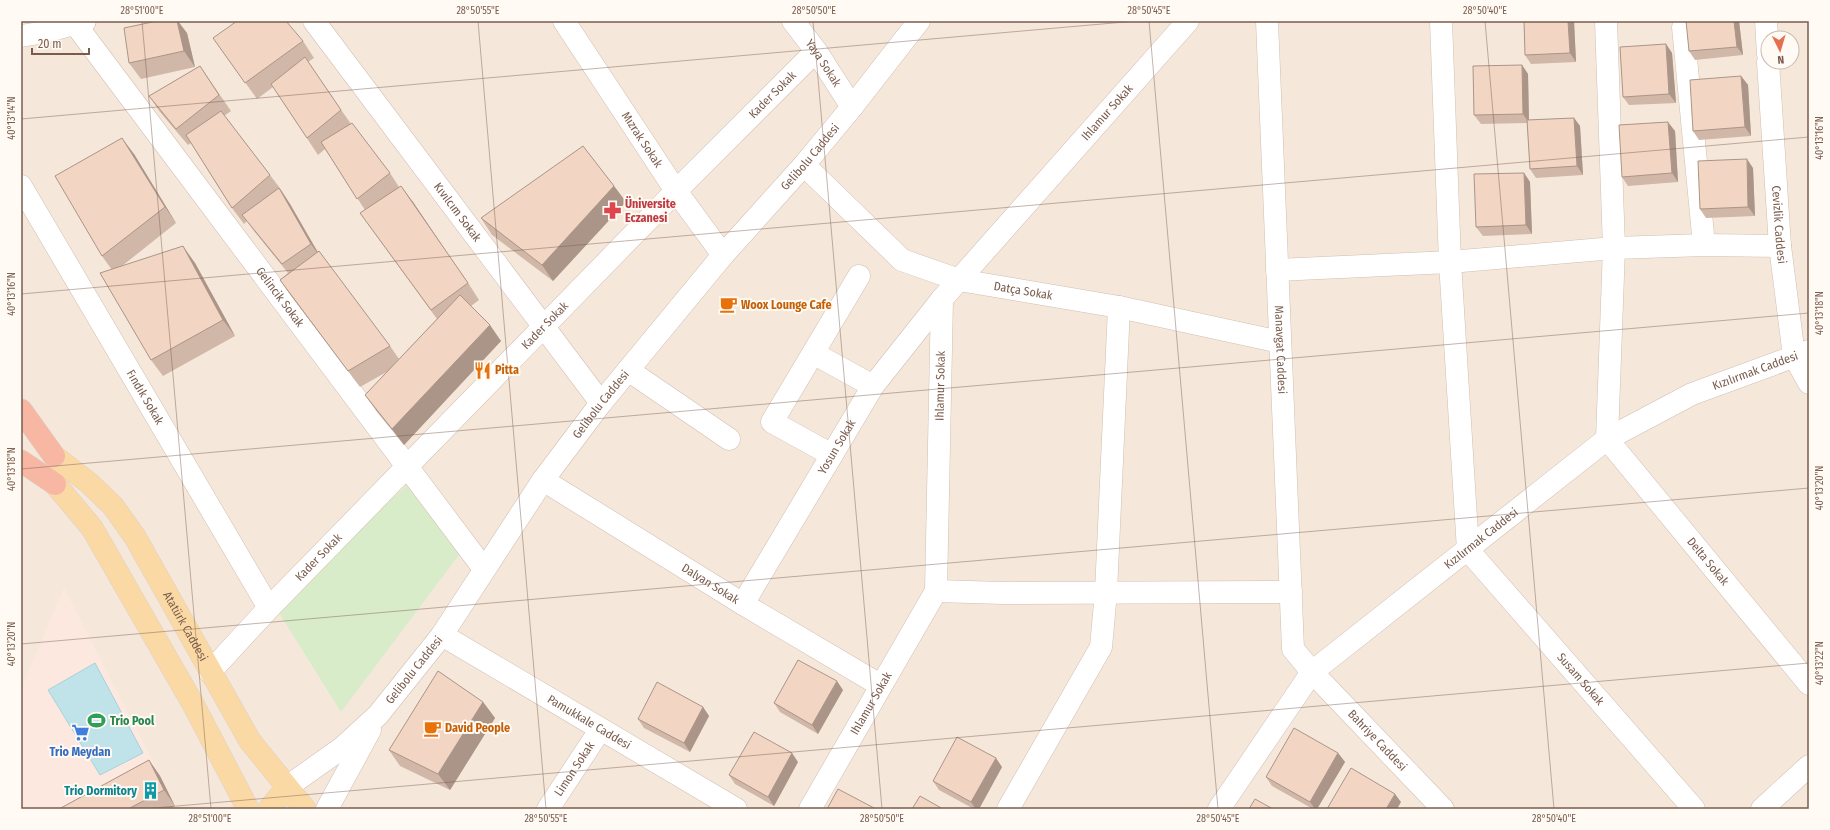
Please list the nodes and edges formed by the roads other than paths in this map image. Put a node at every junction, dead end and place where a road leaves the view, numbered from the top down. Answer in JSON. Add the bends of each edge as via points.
{"nodes":[{"id":1,"x":314,"y":21,"type":"edge"},
{"id":2,"x":564,"y":21,"type":"edge"},
{"id":3,"x":793,"y":21,"type":"edge"},
{"id":4,"x":919,"y":21,"type":"edge"},
{"id":5,"x":1188,"y":21,"type":"edge"},
{"id":6,"x":1267,"y":21,"type":"edge"},
{"id":7,"x":1441,"y":21,"type":"edge"},
{"id":8,"x":1606,"y":21,"type":"edge"},
{"id":9,"x":78,"y":22,"type":"edge"},
{"id":10,"x":1683,"y":27,"type":"dead end"},
{"id":11,"x":21,"y":36,"type":"edge"},
{"id":12,"x":816,"y":51,"type":"junction"},
{"id":13,"x":1769,"y":70,"type":"edge"},
{"id":14,"x":852,"y":107,"type":"junction"},
{"id":15,"x":804,"y":165,"type":"junction"},
{"id":16,"x":21,"y":186,"type":"edge"},
{"id":17,"x":676,"y":191,"type":"junction"},
{"id":18,"x":1704,"y":245,"type":"junction"},
{"id":19,"x":1780,"y":246,"type":"junction"},
{"id":20,"x":1614,"y":248,"type":"junction"},
{"id":21,"x":724,"y":255,"type":"junction"},
{"id":22,"x":1450,"y":262,"type":"junction"},
{"id":23,"x":1277,"y":270,"type":"junction"},
{"id":24,"x":859,"y":276,"type":"dead end"},
{"id":25,"x":959,"y":280,"type":"junction"},
{"id":26,"x":942,"y":299,"type":"junction"},
{"id":27,"x":1118,"y":307,"type":"junction"},
{"id":28,"x":545,"y":328,"type":"junction"},
{"id":29,"x":1280,"y":342,"type":"junction"},
{"id":30,"x":813,"y":353,"type":"junction"},
{"id":31,"x":1801,"y":354,"type":"edge"},
{"id":32,"x":628,"y":370,"type":"junction"},
{"id":33,"x":1809,"y":383,"type":"edge"},
{"id":34,"x":873,"y":386,"type":"junction"},
{"id":35,"x":601,"y":403,"type":"junction"},
{"id":36,"x":21,"y":410,"type":"edge"},
{"id":37,"x":21,"y":437,"type":"edge"},
{"id":38,"x":729,"y":439,"type":"dead end"},
{"id":39,"x":1607,"y":439,"type":"junction"},
{"id":40,"x":832,"y":455,"type":"junction"},
{"id":41,"x":54,"y":456,"type":"junction"},
{"id":42,"x":21,"y":461,"type":"edge"},
{"id":43,"x":408,"y":468,"type":"junction"},
{"id":44,"x":21,"y":474,"type":"edge"},
{"id":45,"x":543,"y":480,"type":"junction"},
{"id":46,"x":55,"y":484,"type":"junction"},
{"id":47,"x":1468,"y":550,"type":"junction"},
{"id":48,"x":484,"y":569,"type":"junction"},
{"id":49,"x":936,"y":591,"type":"junction"},
{"id":50,"x":1106,"y":592,"type":"junction"},
{"id":51,"x":1290,"y":592,"type":"junction"},
{"id":52,"x":743,"y":604,"type":"junction"},
{"id":53,"x":269,"y":608,"type":"junction"},
{"id":54,"x":442,"y":635,"type":"junction"},
{"id":55,"x":210,"y":672,"type":"junction"},
{"id":56,"x":1312,"y":672,"type":"junction"},
{"id":57,"x":1809,"y":684,"type":"edge"},
{"id":58,"x":880,"y":685,"type":"junction"},
{"id":59,"x":378,"y":715,"type":"junction"},
{"id":60,"x":600,"y":730,"type":"junction"},
{"id":61,"x":1809,"y":766,"type":"edge"},
{"id":62,"x":287,"y":787,"type":"junction"},
{"id":63,"x":338,"y":788,"type":"junction"},
{"id":64,"x":1434,"y":806,"type":"edge"},
{"id":65,"x":248,"y":809,"type":"edge"},
{"id":66,"x":269,"y":809,"type":"edge"},
{"id":67,"x":305,"y":809,"type":"edge"},
{"id":68,"x":327,"y":809,"type":"edge"},
{"id":69,"x":344,"y":809,"type":"edge"},
{"id":70,"x":548,"y":809,"type":"edge"},
{"id":71,"x":736,"y":809,"type":"edge"},
{"id":72,"x":810,"y":809,"type":"edge"},
{"id":73,"x":1008,"y":809,"type":"edge"},
{"id":74,"x":1219,"y":809,"type":"edge"},
{"id":75,"x":1694,"y":809,"type":"edge"},
{"id":76,"x":1762,"y":809,"type":"edge"}],
"edges":[{"from":1,"to":28,"type":"street","name":"Kıvılcım Sokak"},
{"from":2,"to":17,"type":"street","name":"Mızrak Sokak"},
{"from":3,"to":12,"type":"street","name":"Yaya Sokak"},
{"from":4,"to":14,"type":"street","name":"Gelibolu Caddesi"},
{"from":5,"to":25,"type":"street","name":"Ihlamur Sokak"},
{"from":6,"to":23,"type":"street","name":"Manavgat Caddesi"},
{"from":7,"to":22,"type":"street"},
{"from":8,"to":20,"type":"street"},
{"from":9,"to":11,"type":"street"},
{"from":9,"to":43,"type":"street","name":"Gelincik Sokak"},
{"from":10,"to":18,"type":"street"},
{"from":12,"to":14,"type":"street","name":"Yaya Sokak"},
{"from":12,"to":17,"type":"street","name":"Kader Sokak"},
{"from":13,"to":19,"type":"street","name":"Cevizlik Caddesi"},
{"from":14,"to":15,"type":"street","name":"Gelibolu Caddesi"},
{"from":15,"to":21,"type":"street","name":"Gelibolu Caddesi"},
{"from":15,"to":25,"type":"street","name":"Datça Sokak","via":[[902,260]]},
{"from":16,"to":53,"type":"street","name":"Fındık Sokak"},
{"from":17,"to":21,"type":"street","name":"Mızrak Sokak"},
{"from":17,"to":28,"type":"street","name":"Kader Sokak"},
{"from":18,"to":19,"type":"street"},
{"from":18,"to":20,"type":"street"},
{"from":19,"to":31,"type":"street","name":"Cevizlik Caddesi"},
{"from":20,"to":22,"type":"street"},
{"from":20,"to":39,"type":"street"},
{"from":21,"to":32,"type":"street","name":"Gelibolu Caddesi"},
{"from":22,"to":23,"type":"street"},
{"from":22,"to":47,"type":"street"},
{"from":23,"to":29,"type":"street","name":"Manavgat Caddesi"},
{"from":24,"to":30,"type":"street"},
{"from":25,"to":26,"type":"street","name":"Ihlamur Sokak"},
{"from":25,"to":27,"type":"street","name":"Datça Sokak"},
{"from":26,"to":34,"type":"street","name":"Yosun Sokak"},
{"from":26,"to":49,"type":"street","name":"Ihlamur Sokak"},
{"from":27,"to":29,"type":"street","name":"Datça Sokak"},
{"from":27,"to":50,"type":"street"},
{"from":28,"to":35,"type":"street","name":"Kıvılcım Sokak"},
{"from":28,"to":43,"type":"street","name":"Kader Sokak"},
{"from":29,"to":51,"type":"street","name":"Manavgat Caddesi"},
{"from":30,"to":34,"type":"street"},
{"from":30,"to":40,"type":"street","via":[[772,422]]},
{"from":31,"to":33,"type":"street","name":"Cevizlik Caddesi"},
{"from":31,"to":39,"type":"street","name":"Kızılırmak Caddesi","via":[[1692,394]]},
{"from":32,"to":35,"type":"street","name":"Gelibolu Caddesi"},
{"from":32,"to":38,"type":"street"},
{"from":34,"to":40,"type":"street","name":"Yosun Sokak"},
{"from":35,"to":45,"type":"street","name":"Gelibolu Caddesi"},
{"from":36,"to":41,"type":"highway"},
{"from":37,"to":41,"type":"highway"},
{"from":39,"to":47,"type":"street","name":"Kızılırmak Caddesi"},
{"from":39,"to":57,"type":"street","name":"Delta Sokak"},
{"from":40,"to":52,"type":"street","name":"Yosun Sokak"},
{"from":41,"to":55,"type":"main road","name":"Atatürk Caddesi","via":[[89,483],[113,506],[131,531]]},
{"from":42,"to":46,"type":"highway"},
{"from":43,"to":48,"type":"street","name":"Gelincik Sokak"},
{"from":43,"to":53,"type":"street","name":"Kader Sokak"},
{"from":44,"to":46,"type":"highway"},
{"from":45,"to":48,"type":"street","name":"Gelibolu Caddesi"},
{"from":45,"to":52,"type":"street","name":"Dalyan Sokak"},
{"from":46,"to":65,"type":"main road","via":[[92,528],[193,704]]},
{"from":47,"to":56,"type":"street","name":"Kızılırmak Caddesi"},
{"from":47,"to":75,"type":"street","name":"Susam Sokak"},
{"from":48,"to":54,"type":"street","name":"Gelibolu Caddesi"},
{"from":49,"to":50,"type":"street","via":[[1003,594]]},
{"from":49,"to":58,"type":"street","name":"Ihlamur Sokak"},
{"from":50,"to":51,"type":"street"},
{"from":50,"to":73,"type":"street","via":[[1101,647]]},
{"from":51,"to":56,"type":"street","name":"Manavgat Caddesi","via":[[1293,649]]},
{"from":52,"to":58,"type":"street","name":"Dalyan Sokak"},
{"from":53,"to":55,"type":"street","name":"Kader Sokak"},
{"from":54,"to":59,"type":"street","name":"Gelibolu Caddesi"},
{"from":54,"to":60,"type":"street","name":"Pamukkale Caddesi"},
{"from":55,"to":62,"type":"main road","name":"Atatürk Caddesi","via":[[250,741]]},
{"from":56,"to":64,"type":"street","name":"Bahriye Caddesi"},
{"from":56,"to":74,"type":"street","name":"Kızılırmak Caddesi"},
{"from":58,"to":72,"type":"street","name":"Ihlamur Sokak"},
{"from":59,"to":62,"type":"street","name":"Gelibolu Caddesi","via":[[342,748]]},
{"from":59,"to":63,"type":"street"},
{"from":60,"to":70,"type":"street","name":"Limon Sokak"},
{"from":60,"to":71,"type":"street","name":"Pamukkale Caddesi"},
{"from":61,"to":76,"type":"street"},
{"from":62,"to":66,"type":"main road"},
{"from":62,"to":67,"type":"main road","name":"Atatürk Caddesi"},
{"from":63,"to":68,"type":"street"},
{"from":63,"to":69,"type":"street"}]}
